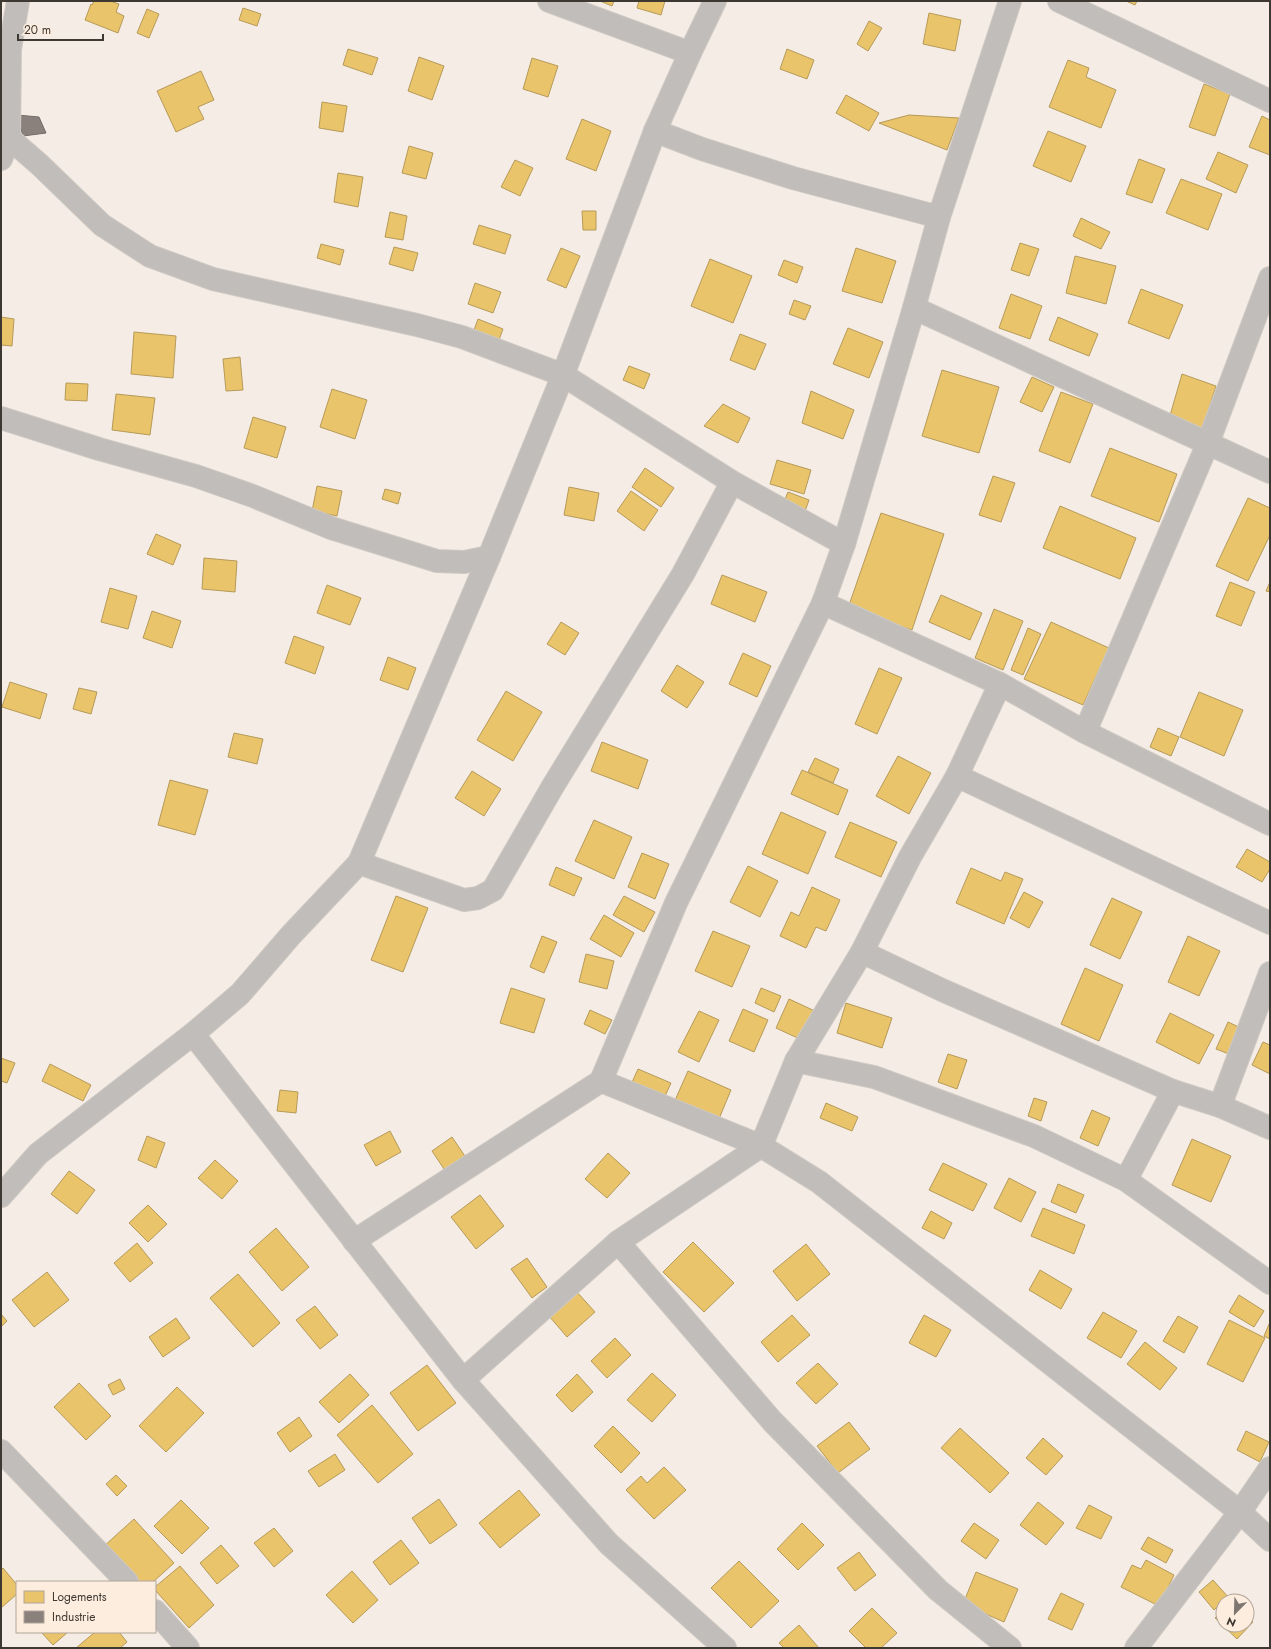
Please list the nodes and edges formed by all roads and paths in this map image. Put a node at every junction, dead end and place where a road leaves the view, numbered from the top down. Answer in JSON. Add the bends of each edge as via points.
{"nodes":[{"id":1,"x":18,"y":1,"type":"edge"},
{"id":2,"x":549,"y":1,"type":"edge"},
{"id":3,"x":715,"y":1,"type":"edge"},
{"id":4,"x":1010,"y":1,"type":"edge"},
{"id":5,"x":1059,"y":1,"type":"edge"},
{"id":6,"x":690,"y":53,"type":"junction"},
{"id":7,"x":1270,"y":101,"type":"edge"},
{"id":8,"x":655,"y":131,"type":"junction"},
{"id":9,"x":9,"y":138,"type":"junction"},
{"id":10,"x":1,"y":158,"type":"edge"},
{"id":11,"x":939,"y":217,"type":"junction"},
{"id":12,"x":1270,"y":278,"type":"edge"},
{"id":13,"x":914,"y":308,"type":"junction"},
{"id":14,"x":563,"y":375,"type":"junction"},
{"id":15,"x":1,"y":418,"type":"edge"},
{"id":16,"x":1208,"y":443,"type":"junction"},
{"id":17,"x":1270,"y":472,"type":"edge"},
{"id":18,"x":732,"y":482,"type":"junction"},
{"id":19,"x":844,"y":544,"type":"junction"},
{"id":20,"x":489,"y":557,"type":"junction"},
{"id":21,"x":823,"y":603,"type":"junction"},
{"id":22,"x":1000,"y":684,"type":"junction"},
{"id":23,"x":1085,"y":732,"type":"junction"},
{"id":24,"x":957,"y":776,"type":"junction"},
{"id":25,"x":1270,"y":824,"type":"edge"},
{"id":26,"x":359,"y":863,"type":"junction"},
{"id":27,"x":1270,"y":923,"type":"edge"},
{"id":28,"x":862,"y":952,"type":"junction"},
{"id":29,"x":1270,"y":973,"type":"edge"},
{"id":30,"x":193,"y":1034,"type":"junction"},
{"id":31,"x":796,"y":1061,"type":"junction"},
{"id":32,"x":601,"y":1081,"type":"junction"},
{"id":33,"x":1173,"y":1091,"type":"junction"},
{"id":34,"x":1220,"y":1106,"type":"junction"},
{"id":35,"x":1270,"y":1128,"type":"edge"},
{"id":36,"x":761,"y":1146,"type":"junction"},
{"id":37,"x":1126,"y":1180,"type":"junction"},
{"id":38,"x":1,"y":1196,"type":"edge"},
{"id":39,"x":354,"y":1241,"type":"junction"},
{"id":40,"x":618,"y":1242,"type":"junction"},
{"id":41,"x":1270,"y":1283,"type":"edge"},
{"id":42,"x":463,"y":1380,"type":"junction"},
{"id":43,"x":1,"y":1451,"type":"edge"},
{"id":44,"x":1270,"y":1468,"type":"edge"},
{"id":45,"x":1240,"y":1512,"type":"junction"},
{"id":46,"x":1270,"y":1540,"type":"edge"},
{"id":47,"x":126,"y":1581,"type":"edge"},
{"id":48,"x":156,"y":1612,"type":"edge"},
{"id":49,"x":188,"y":1648,"type":"edge"},
{"id":50,"x":725,"y":1648,"type":"edge"},
{"id":51,"x":1010,"y":1648,"type":"edge"},
{"id":52,"x":1136,"y":1648,"type":"edge"}],
"edges":[{"from":1,"to":9,"type":"street","via":[[10,49]]},
{"from":2,"to":6,"type":"street"},
{"from":3,"to":6,"type":"street"},
{"from":4,"to":11,"type":"street"},
{"from":5,"to":7,"type":"street"},
{"from":6,"to":8,"type":"street"},
{"from":8,"to":11,"type":"street","via":[[793,178]]},
{"from":8,"to":14,"type":"street"},
{"from":9,"to":10,"type":"street"},
{"from":9,"to":14,"type":"street","via":[[102,225],[150,256],[213,279],[462,337]]},
{"from":11,"to":13,"type":"street"},
{"from":12,"to":16,"type":"street"},
{"from":13,"to":16,"type":"street"},
{"from":13,"to":19,"type":"street"},
{"from":14,"to":18,"type":"street"},
{"from":14,"to":20,"type":"street"},
{"from":15,"to":20,"type":"street","via":[[196,476],[331,528],[437,561],[464,562]]},
{"from":16,"to":17,"type":"street"},
{"from":16,"to":23,"type":"street"},
{"from":18,"to":19,"type":"street"},
{"from":18,"to":26,"type":"street","via":[[683,574],[553,786],[493,890],[478,898],[464,900]]},
{"from":19,"to":21,"type":"street"},
{"from":20,"to":26,"type":"street"},
{"from":21,"to":22,"type":"street"},
{"from":21,"to":32,"type":"street","via":[[676,903]]},
{"from":22,"to":23,"type":"street"},
{"from":22,"to":24,"type":"street"},
{"from":23,"to":25,"type":"street"},
{"from":24,"to":27,"type":"street"},
{"from":24,"to":28,"type":"street","via":[[910,857]]},
{"from":26,"to":30,"type":"street","via":[[240,994]]},
{"from":28,"to":31,"type":"street"},
{"from":28,"to":33,"type":"street","via":[[942,990]]},
{"from":29,"to":34,"type":"street"},
{"from":30,"to":38,"type":"street","via":[[38,1154]]},
{"from":30,"to":39,"type":"street"},
{"from":31,"to":36,"type":"street"},
{"from":31,"to":37,"type":"street","via":[[881,1080],[1034,1136]]},
{"from":32,"to":36,"type":"street"},
{"from":32,"to":39,"type":"street"},
{"from":33,"to":34,"type":"street"},
{"from":33,"to":37,"type":"street"},
{"from":34,"to":35,"type":"street"},
{"from":36,"to":40,"type":"street"},
{"from":36,"to":45,"type":"street","via":[[819,1182]]},
{"from":37,"to":41,"type":"street"},
{"from":39,"to":42,"type":"street"},
{"from":40,"to":42,"type":"street"},
{"from":40,"to":51,"type":"street","via":[[772,1421],[938,1590]]},
{"from":42,"to":50,"type":"street","via":[[609,1544]]},
{"from":43,"to":47,"type":"street"},
{"from":44,"to":45,"type":"street"},
{"from":45,"to":46,"type":"street"},
{"from":45,"to":52,"type":"street"},
{"from":48,"to":49,"type":"street"}]}
